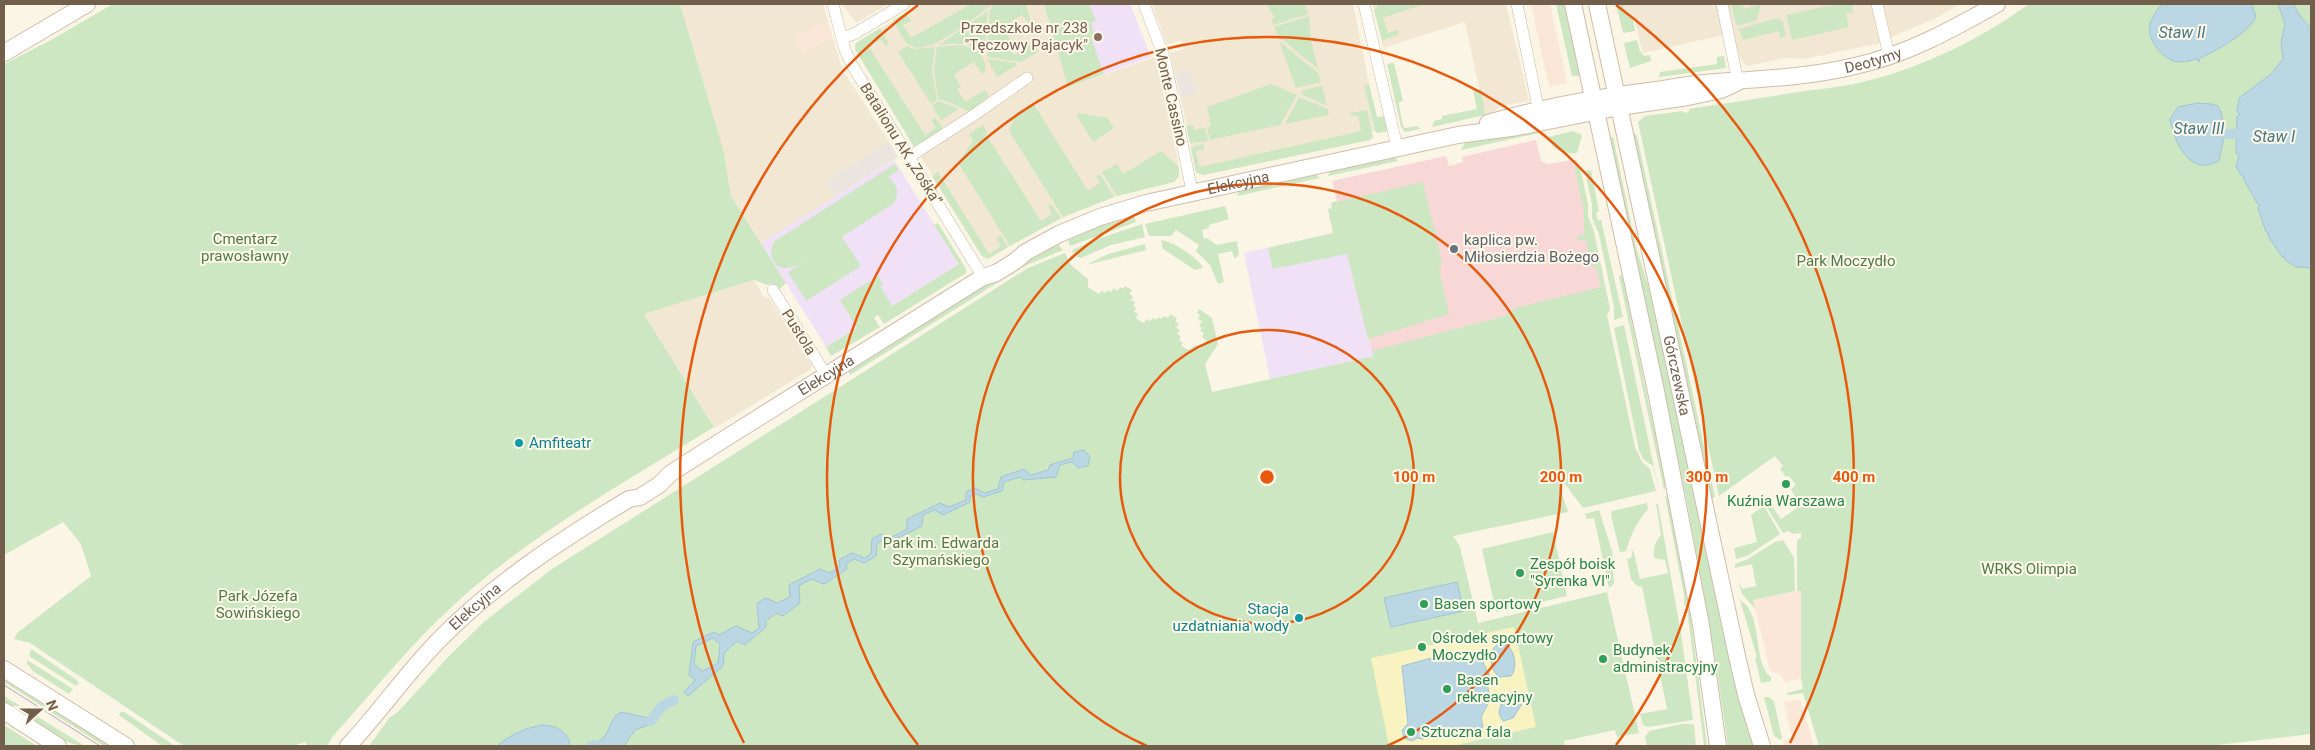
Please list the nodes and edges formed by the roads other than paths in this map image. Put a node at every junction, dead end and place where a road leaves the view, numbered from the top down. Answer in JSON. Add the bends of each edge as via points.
{"nodes":[{"id":1,"x":87,"y":4,"type":"edge"},
{"id":2,"x":833,"y":4,"type":"edge"},
{"id":3,"x":904,"y":4,"type":"edge"},
{"id":4,"x":1144,"y":4,"type":"edge"},
{"id":5,"x":1364,"y":4,"type":"edge"},
{"id":6,"x":1517,"y":4,"type":"edge"},
{"id":7,"x":1573,"y":4,"type":"edge"},
{"id":8,"x":1597,"y":4,"type":"edge"},
{"id":9,"x":1722,"y":4,"type":"edge"},
{"id":10,"x":1877,"y":4,"type":"edge"},
{"id":11,"x":1997,"y":4,"type":"edge"},
{"id":12,"x":842,"y":38,"type":"junction"},
{"id":13,"x":4,"y":53,"type":"edge"},
{"id":14,"x":1889,"y":56,"type":"junction"},
{"id":15,"x":1027,"y":78,"type":"dead end"},
{"id":16,"x":1738,"y":82,"type":"junction"},
{"id":17,"x":1618,"y":101,"type":"junction"},
{"id":18,"x":1595,"y":105,"type":"junction"},
{"id":19,"x":1540,"y":116,"type":"junction"},
{"id":20,"x":1397,"y":147,"type":"junction"},
{"id":21,"x":909,"y":157,"type":"junction"},
{"id":22,"x":1192,"y":191,"type":"junction"},
{"id":23,"x":983,"y":277,"type":"junction"},
{"id":24,"x":772,"y":290,"type":"dead end"},
{"id":25,"x":826,"y":375,"type":"junction"},
{"id":26,"x":4,"y":669,"type":"edge"},
{"id":27,"x":4,"y":712,"type":"edge"},
{"id":28,"x":58,"y":746,"type":"edge"},
{"id":29,"x":126,"y":746,"type":"edge"},
{"id":30,"x":348,"y":746,"type":"edge"},
{"id":31,"x":1718,"y":746,"type":"edge"},
{"id":32,"x":1762,"y":746,"type":"edge"}],
"edges":[{"from":1,"to":13,"type":"street"},
{"from":2,"to":12,"type":"street","name":"Batalionu AK „Zośka”"},
{"from":3,"to":12,"type":"street"},
{"from":4,"to":22,"type":"street","name":"Monte Cassino","via":[[1165,60]]},
{"from":5,"to":20,"type":"street"},
{"from":6,"to":19,"type":"street"},
{"from":7,"to":18,"type":"street","name":"Górczewska"},
{"from":8,"to":17,"type":"street","name":"Górczewska"},
{"from":9,"to":16,"type":"street"},
{"from":10,"to":14,"type":"street"},
{"from":11,"to":14,"type":"street","name":"Deotymy","via":[[1940,35]]},
{"from":12,"to":21,"type":"street","name":"Batalionu AK „Zośka”","via":[[852,65]]},
{"from":14,"to":16,"type":"street","name":"Deotymy","via":[[1836,70]]},
{"from":15,"to":21,"type":"street"},
{"from":16,"to":17,"type":"street","name":"Deotymy","via":[[1716,82]]},
{"from":17,"to":18,"type":"street","name":"Deotymy"},
{"from":17,"to":32,"type":"street","name":"Górczewska","via":[[1735,647]]},
{"from":18,"to":19,"type":"street","name":"Elekcyjna"},
{"from":18,"to":31,"type":"street","name":"Górczewska","via":[[1678,500],[1701,625]]},
{"from":19,"to":20,"type":"street","name":"Elekcyjna"},
{"from":20,"to":22,"type":"street","name":"Elekcyjna"},
{"from":21,"to":23,"type":"street","name":"Batalionu AK „Zośka”"},
{"from":22,"to":23,"type":"street","name":"Elekcyjna","via":[[1100,217],[1026,252],[1010,256],[993,266]]},
{"from":23,"to":25,"type":"street","name":"Elekcyjna"},
{"from":24,"to":25,"type":"street","name":"Pustola"},
{"from":25,"to":30,"type":"street","name":"Elekcyjna","via":[[671,473],[654,478],[629,499],[539,556],[470,611],[409,673]]},
{"from":26,"to":29,"type":"street"},
{"from":27,"to":28,"type":"street"}]}
